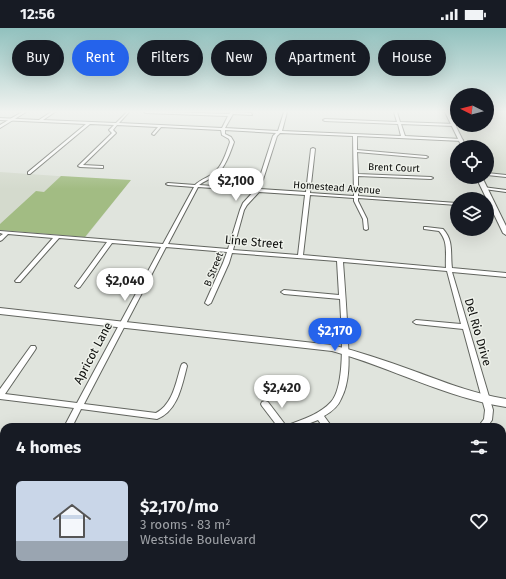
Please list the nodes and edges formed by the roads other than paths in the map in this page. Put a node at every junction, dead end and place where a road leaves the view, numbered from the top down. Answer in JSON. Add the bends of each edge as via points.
{"nodes":[{"id":1,"x":71,"y":138,"type":"edge"},
{"id":2,"x":109,"y":138,"type":"edge"},
{"id":3,"x":228,"y":138,"type":"edge"},
{"id":4,"x":275,"y":138,"type":"edge"},
{"id":5,"x":354,"y":138,"type":"edge"},
{"id":6,"x":417,"y":138,"type":"edge"},
{"id":7,"x":461,"y":140,"type":"edge"},
{"id":8,"x":313,"y":149,"type":"dead end"},
{"id":9,"x":355,"y":151,"type":"junction"},
{"id":10,"x":426,"y":157,"type":"dead end"},
{"id":11,"x":102,"y":167,"type":"dead end"},
{"id":12,"x":29,"y":173,"type":"dead end"},
{"id":13,"x":356,"y":174,"type":"junction"},
{"id":14,"x":494,"y":175,"type":"edge"},
{"id":15,"x":506,"y":176,"type":"edge"},
{"id":16,"x":431,"y":178,"type":"dead end"},
{"id":17,"x":168,"y":184,"type":"dead end"},
{"id":18,"x":482,"y":184,"type":"edge"},
{"id":19,"x":196,"y":186,"type":"junction"},
{"id":20,"x":484,"y":188,"type":"junction"},
{"id":21,"x":258,"y":190,"type":"junction"},
{"id":22,"x":506,"y":191,"type":"edge"},
{"id":23,"x":485,"y":192,"type":"edge"},
{"id":24,"x":308,"y":194,"type":"junction"},
{"id":25,"x":356,"y":197,"type":"junction"},
{"id":26,"x":450,"y":204,"type":"edge"},
{"id":27,"x":494,"y":213,"type":"edge"},
{"id":28,"x":366,"y":228,"type":"dead end"},
{"id":29,"x":426,"y":228,"type":"dead end"},
{"id":30,"x":0,"y":232,"type":"edge"},
{"id":31,"x":7,"y":232,"type":"junction"},
{"id":32,"x":506,"y":233,"type":"edge"},
{"id":33,"x":57,"y":237,"type":"junction"},
{"id":34,"x":0,"y":239,"type":"edge"},
{"id":35,"x":112,"y":241,"type":"junction"},
{"id":36,"x":165,"y":245,"type":"junction"},
{"id":37,"x":230,"y":250,"type":"junction"},
{"id":38,"x":300,"y":256,"type":"junction"},
{"id":39,"x":340,"y":260,"type":"junction"},
{"id":40,"x":450,"y":270,"type":"junction"},
{"id":41,"x":506,"y":275,"type":"edge"},
{"id":42,"x":18,"y":281,"type":"dead end"},
{"id":43,"x":78,"y":286,"type":"dead end"},
{"id":44,"x":284,"y":292,"type":"dead end"},
{"id":45,"x":342,"y":297,"type":"junction"},
{"id":46,"x":208,"y":303,"type":"dead end"},
{"id":47,"x":0,"y":311,"type":"edge"},
{"id":48,"x":416,"y":322,"type":"dead end"},
{"id":49,"x":124,"y":324,"type":"junction"},
{"id":50,"x":465,"y":326,"type":"junction"},
{"id":51,"x":33,"y":348,"type":"dead end"},
{"id":52,"x":345,"y":351,"type":"junction"},
{"id":53,"x":184,"y":366,"type":"dead end"},
{"id":54,"x":0,"y":395,"type":"edge"},
{"id":55,"x":487,"y":400,"type":"junction"},
{"id":56,"x":506,"y":403,"type":"edge"},
{"id":57,"x":265,"y":404,"type":"dead end"},
{"id":58,"x":79,"y":406,"type":"junction"},
{"id":59,"x":320,"y":416,"type":"junction"},
{"id":60,"x":70,"y":423,"type":"edge"},
{"id":61,"x":280,"y":423,"type":"edge"},
{"id":62,"x":302,"y":423,"type":"edge"},
{"id":63,"x":325,"y":423,"type":"edge"},
{"id":64,"x":485,"y":423,"type":"edge"}],
"edges":[{"from":1,"to":12,"type":"street"},
{"from":2,"to":11,"type":"street","via":[[80,166]]},
{"from":3,"to":19,"type":"street","via":[[232,141],[217,172]]},
{"from":4,"to":21,"type":"street","name":"B Street"},
{"from":5,"to":9,"type":"street"},
{"from":6,"to":7,"type":"street"},
{"from":8,"to":24,"type":"street"},
{"from":9,"to":10,"type":"street"},
{"from":9,"to":13,"type":"street"},
{"from":13,"to":16,"type":"street","name":"Brent Court"},
{"from":13,"to":25,"type":"street"},
{"from":14,"to":15,"type":"street"},
{"from":17,"to":19,"type":"street","name":"Homestead Avenue"},
{"from":18,"to":20,"type":"street"},
{"from":19,"to":21,"type":"street","name":"Homestead Avenue"},
{"from":19,"to":36,"type":"street","name":"Apricot Lane"},
{"from":20,"to":22,"type":"street"},
{"from":20,"to":23,"type":"street"},
{"from":21,"to":24,"type":"street","name":"Homestead Avenue"},
{"from":21,"to":37,"type":"street","name":"B Street","via":[[242,210]]},
{"from":24,"to":25,"type":"street","name":"Homestead Avenue"},
{"from":24,"to":38,"type":"street"},
{"from":25,"to":26,"type":"street","name":"Homestead Avenue"},
{"from":25,"to":28,"type":"street"},
{"from":27,"to":32,"type":"street"},
{"from":29,"to":40,"type":"street","name":"Del Rio Drive","via":[[442,227],[449,243],[447,260]]},
{"from":30,"to":31,"type":"street","name":"Line Street"},
{"from":31,"to":33,"type":"street","name":"Line Street"},
{"from":31,"to":34,"type":"street"},
{"from":33,"to":35,"type":"street","name":"Line Street"},
{"from":33,"to":42,"type":"street"},
{"from":35,"to":36,"type":"street","name":"Line Street"},
{"from":35,"to":43,"type":"street"},
{"from":36,"to":37,"type":"street","name":"Line Street"},
{"from":36,"to":49,"type":"street","name":"Apricot Lane"},
{"from":37,"to":38,"type":"street","name":"Line Street"},
{"from":37,"to":46,"type":"street","name":"B Street","via":[[222,275]]},
{"from":38,"to":39,"type":"street","name":"Line Street"},
{"from":39,"to":40,"type":"street","name":"Line Street"},
{"from":39,"to":45,"type":"street"},
{"from":40,"to":41,"type":"street","name":"Line Street"},
{"from":40,"to":50,"type":"street","name":"Del Rio Drive"},
{"from":44,"to":45,"type":"street"},
{"from":45,"to":52,"type":"street"},
{"from":47,"to":49,"type":"street"},
{"from":48,"to":50,"type":"street"},
{"from":49,"to":52,"type":"street"},
{"from":49,"to":58,"type":"street","name":"Apricot Lane"},
{"from":50,"to":55,"type":"street","name":"Del Rio Drive"},
{"from":51,"to":54,"type":"street"},
{"from":52,"to":55,"type":"street"},
{"from":52,"to":59,"type":"street","via":[[341,394]]},
{"from":53,"to":58,"type":"street","via":[[169,408],[162,414],[149,416]]},
{"from":54,"to":58,"type":"street"},
{"from":55,"to":56,"type":"street"},
{"from":55,"to":64,"type":"street","name":"Del Rio Drive","via":[[489,414]]},
{"from":57,"to":61,"type":"street"},
{"from":58,"to":60,"type":"street","name":"Apricot Lane"},
{"from":59,"to":62,"type":"street"},
{"from":59,"to":63,"type":"street"}]}
